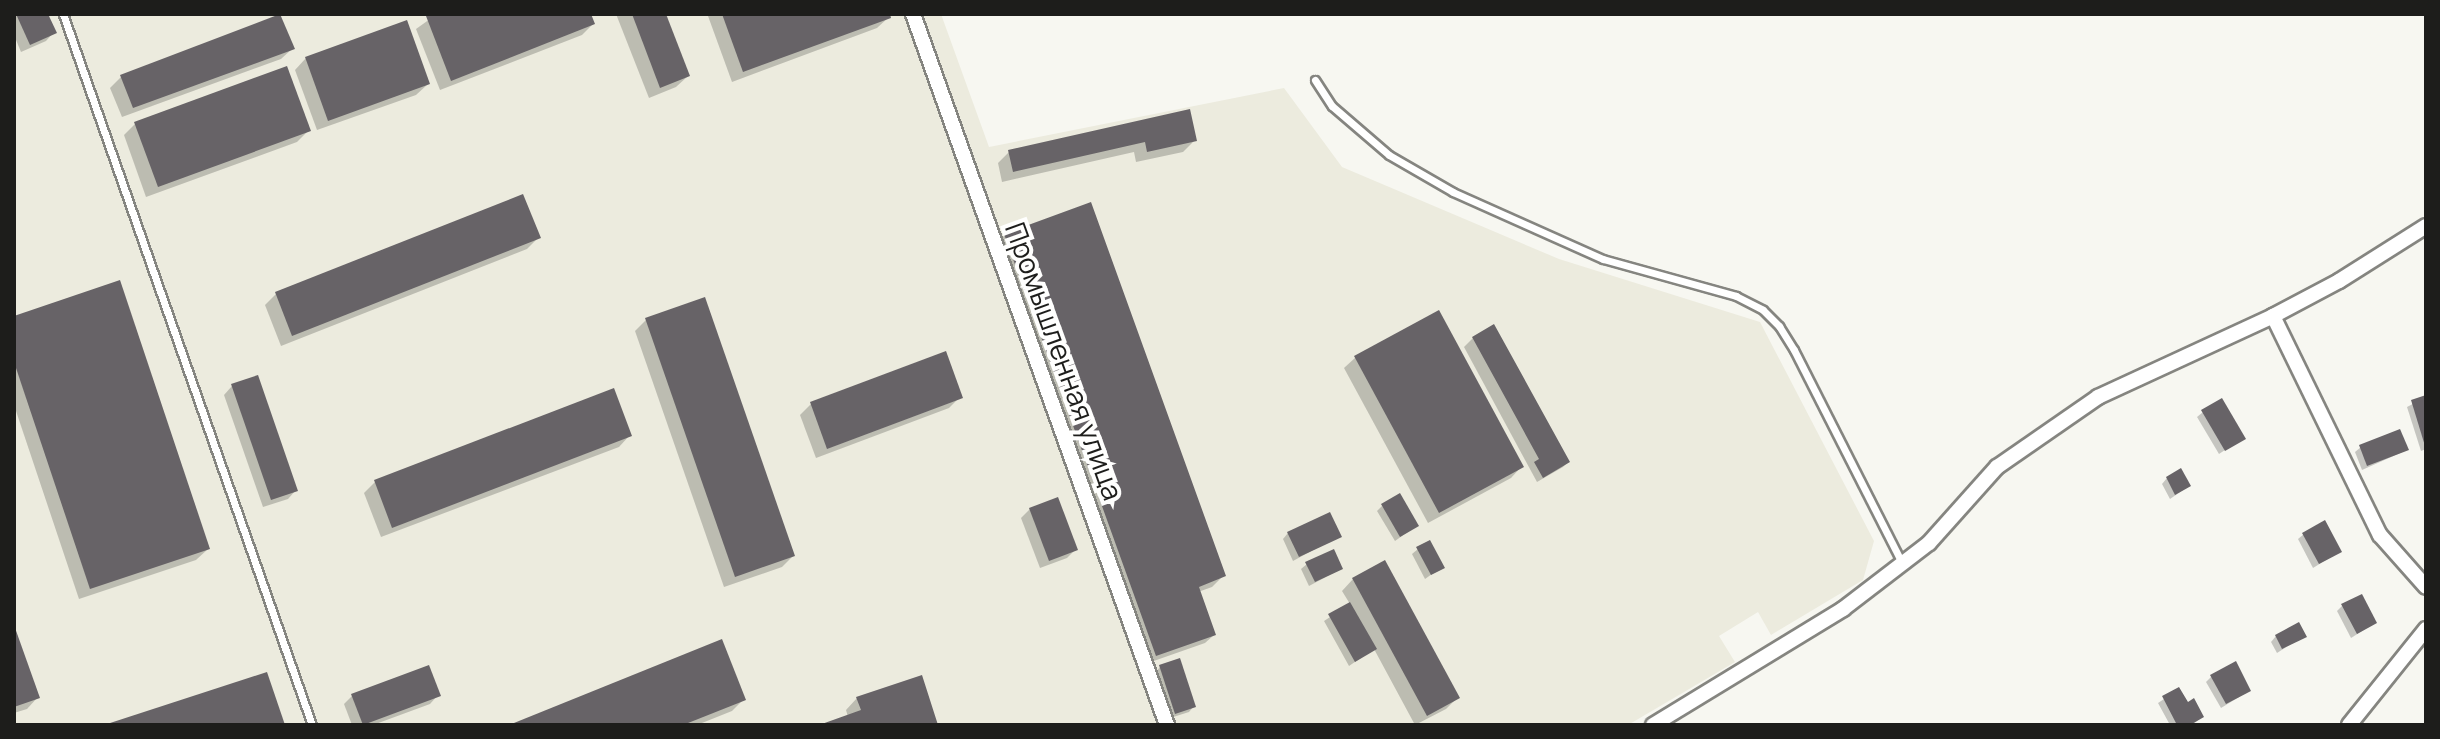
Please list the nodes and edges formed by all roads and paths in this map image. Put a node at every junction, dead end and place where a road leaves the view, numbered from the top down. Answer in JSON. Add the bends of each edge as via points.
{"nodes":[{"id":1,"x":63,"y":14,"type":"edge"},
{"id":2,"x":913,"y":14,"type":"edge"},
{"id":3,"x":1315,"y":80,"type":"dead end"},
{"id":4,"x":2426,"y":226,"type":"edge"},
{"id":5,"x":2273,"y":316,"type":"junction"},
{"id":6,"x":1903,"y":565,"type":"junction"},
{"id":7,"x":2426,"y":587,"type":"edge"},
{"id":8,"x":2426,"y":629,"type":"edge"},
{"id":9,"x":312,"y":725,"type":"edge"},
{"id":10,"x":1167,"y":725,"type":"edge"},
{"id":11,"x":1653,"y":725,"type":"edge"},
{"id":12,"x":2349,"y":725,"type":"edge"}],
"edges":[{"from":1,"to":9,"type":"lane"},
{"from":2,"to":10,"type":"street","name":"Промышленная улица"},
{"from":3,"to":6,"type":"lane","via":[[1332,106],[1389,155],[1453,192],[1603,259],[1736,296],[1763,310],[1794,350]]},
{"from":4,"to":5,"type":"street"},
{"from":5,"to":6,"type":"street","via":[[2098,397],[1997,467]]},
{"from":5,"to":7,"type":"street","via":[[2380,535]]},
{"from":6,"to":11,"type":"street","via":[[1843,609]]},
{"from":8,"to":12,"type":"street"}]}
